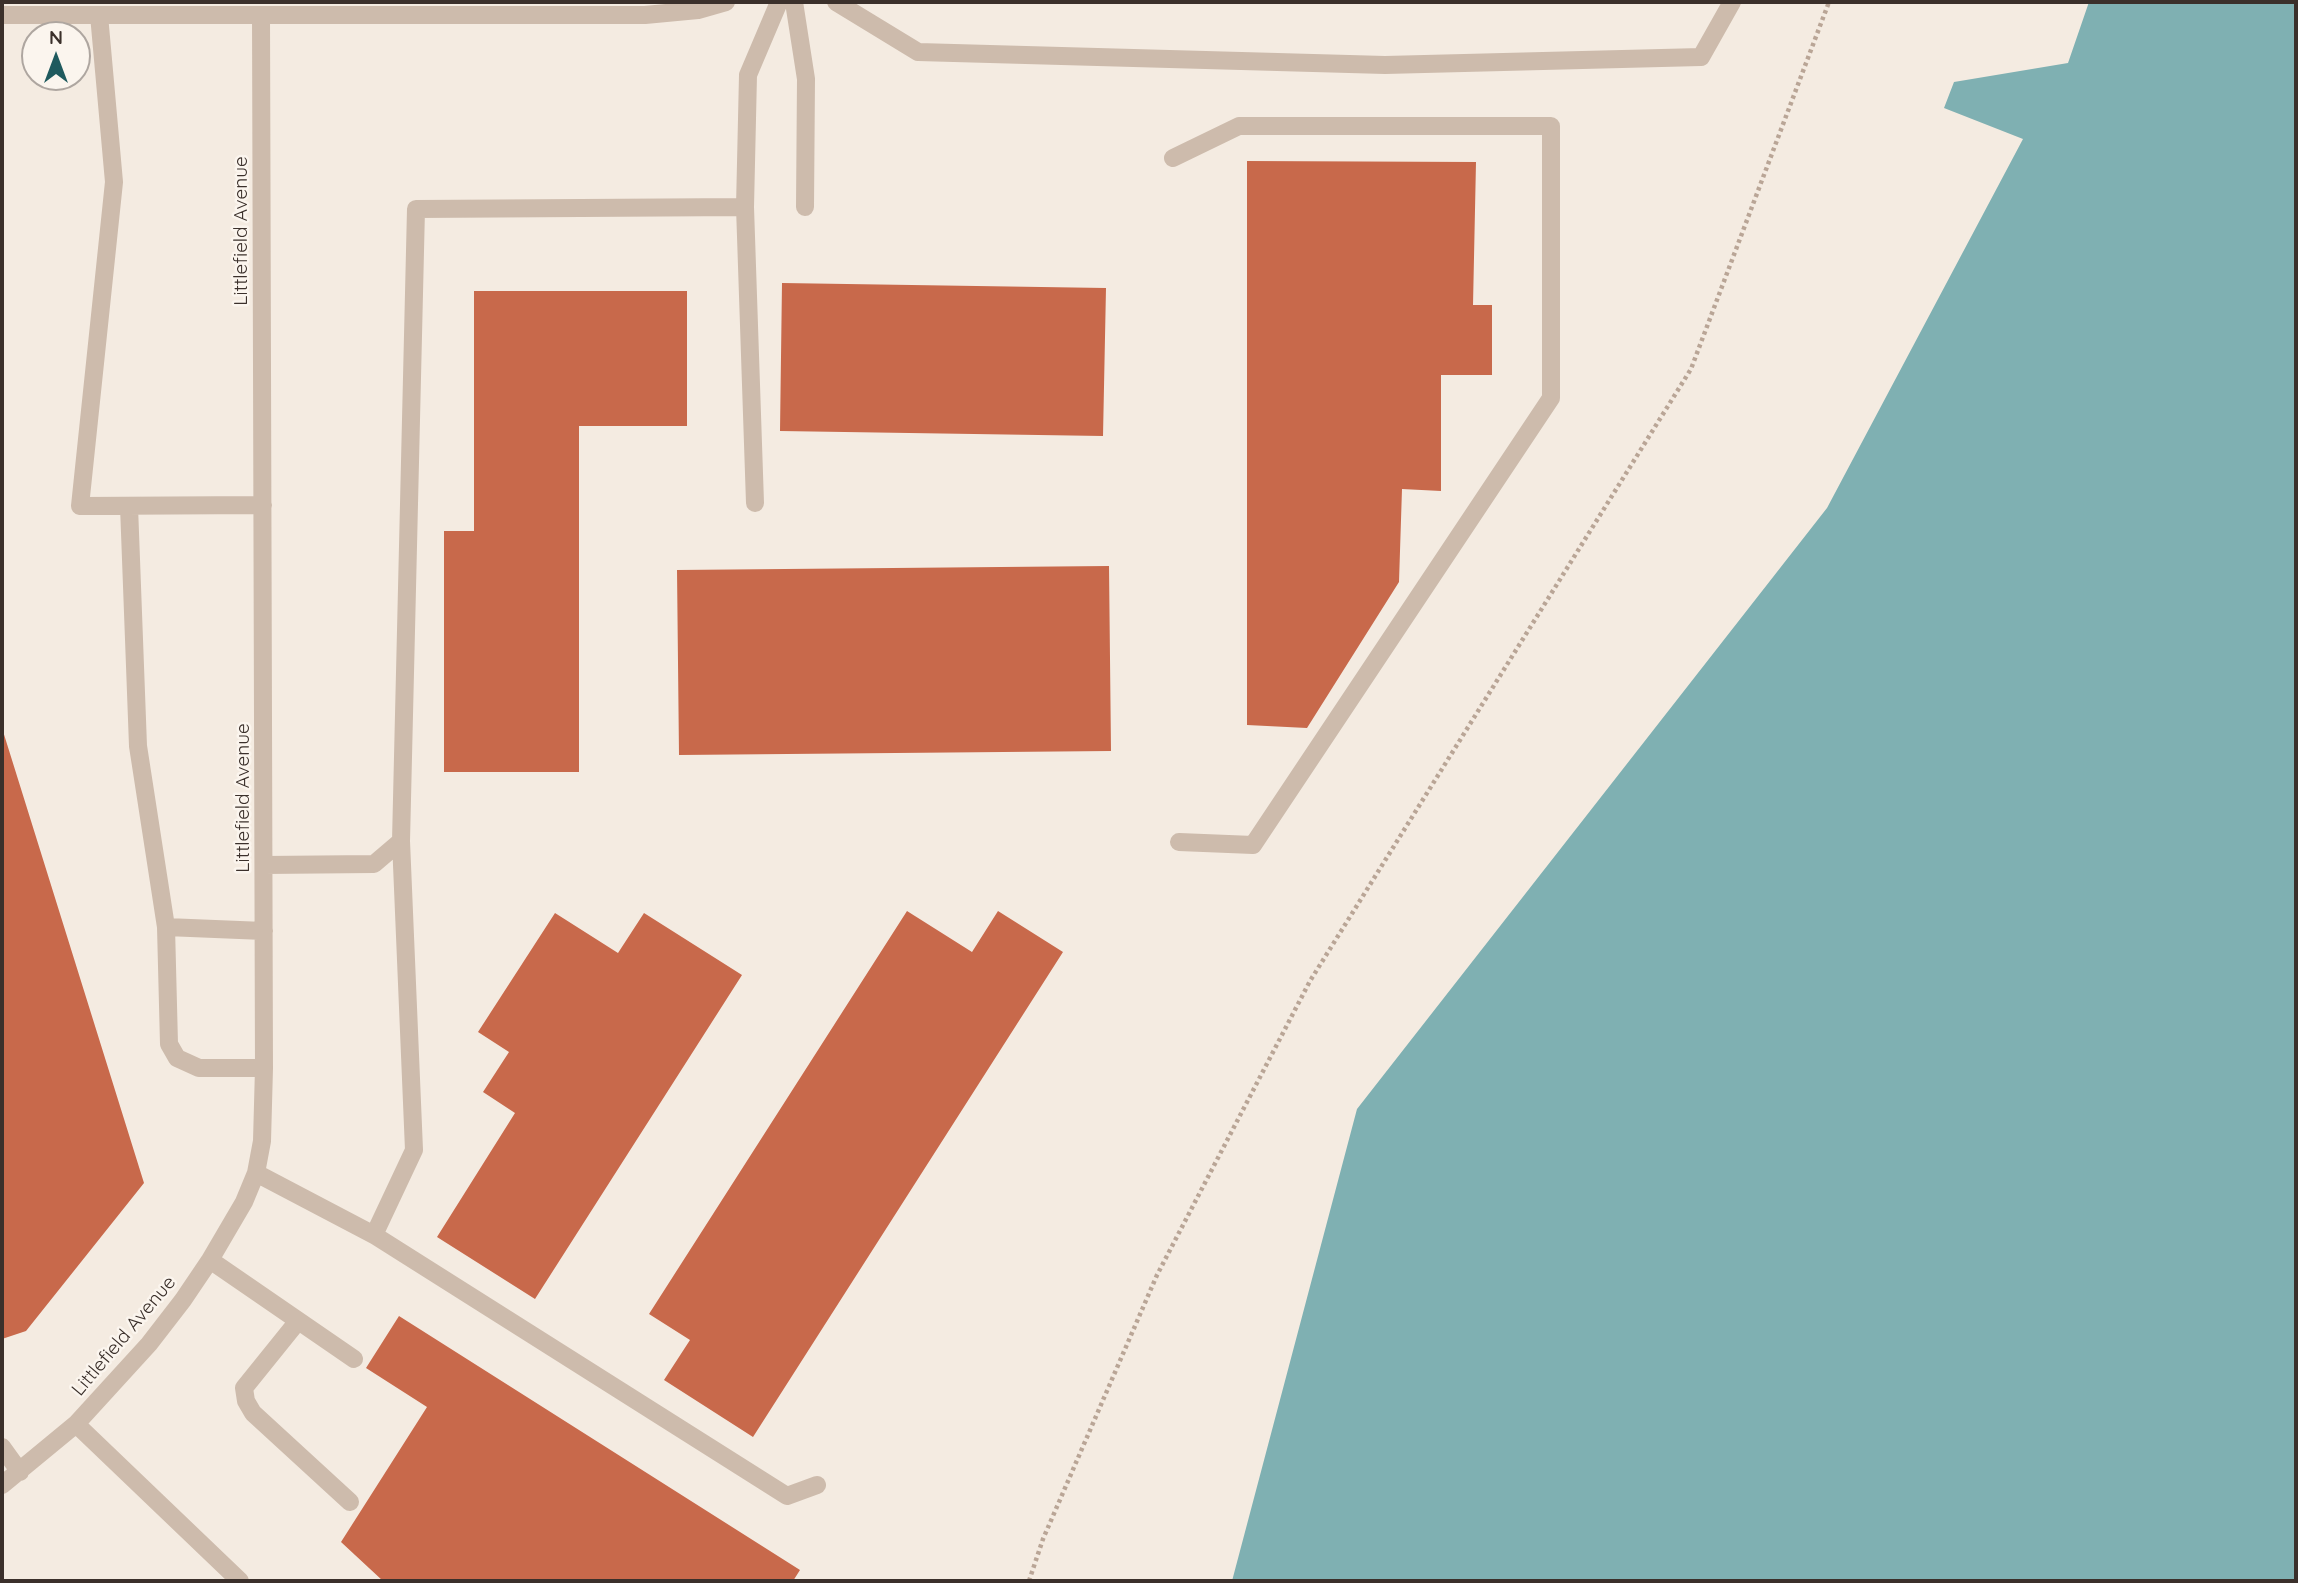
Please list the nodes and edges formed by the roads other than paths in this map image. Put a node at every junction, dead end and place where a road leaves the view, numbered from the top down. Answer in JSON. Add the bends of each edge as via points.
{"nodes":[{"id":1,"x":726,"y":2,"type":"edge"},
{"id":2,"x":779,"y":2,"type":"edge"},
{"id":3,"x":794,"y":2,"type":"edge"},
{"id":4,"x":836,"y":2,"type":"edge"},
{"id":5,"x":1732,"y":2,"type":"edge"},
{"id":6,"x":44,"y":8,"type":"edge"},
{"id":7,"x":273,"y":11,"type":"edge"},
{"id":8,"x":2,"y":15,"type":"edge"},
{"id":9,"x":99,"y":15,"type":"junction"},
{"id":10,"x":1173,"y":158,"type":"dead end"},
{"id":11,"x":745,"y":207,"type":"junction"},
{"id":12,"x":805,"y":207,"type":"dead end"},
{"id":13,"x":755,"y":503,"type":"dead end"},
{"id":14,"x":263,"y":505,"type":"junction"},
{"id":15,"x":129,"y":506,"type":"junction"},
{"id":16,"x":401,"y":841,"type":"junction"},
{"id":17,"x":1179,"y":842,"type":"dead end"},
{"id":18,"x":264,"y":865,"type":"junction"},
{"id":19,"x":166,"y":927,"type":"junction"},
{"id":20,"x":264,"y":931,"type":"junction"},
{"id":21,"x":264,"y":1068,"type":"junction"},
{"id":22,"x":256,"y":1173,"type":"junction"},
{"id":23,"x":373,"y":1234,"type":"junction"},
{"id":24,"x":210,"y":1260,"type":"junction"},
{"id":25,"x":298,"y":1321,"type":"junction"},
{"id":26,"x":354,"y":1359,"type":"dead end"},
{"id":27,"x":76,"y":1424,"type":"junction"},
{"id":28,"x":2,"y":1447,"type":"edge"},
{"id":29,"x":20,"y":1472,"type":"junction"},
{"id":30,"x":2,"y":1485,"type":"edge"},
{"id":31,"x":817,"y":1485,"type":"dead end"},
{"id":32,"x":350,"y":1502,"type":"dead end"},
{"id":33,"x":240,"y":1581,"type":"edge"}],
"edges":[{"from":1,"to":7,"type":"street","via":[[645,15]]},
{"from":2,"to":11,"type":"street","via":[[748,75]]},
{"from":3,"to":12,"type":"street","via":[[806,79]]},
{"from":4,"to":5,"type":"street","via":[[918,51],[1385,65],[1701,57]]},
{"from":6,"to":8,"type":"street"},
{"from":6,"to":9,"type":"street"},
{"from":7,"to":9,"type":"street"},
{"from":7,"to":14,"type":"street","name":"Littlefield Avenue"},
{"from":9,"to":15,"type":"street","via":[[114,182],[80,506]]},
{"from":10,"to":17,"type":"street","via":[[1239,126],[1551,126],[1551,398],[1253,845]]},
{"from":11,"to":13,"type":"street"},
{"from":11,"to":16,"type":"street","via":[[416,209]]},
{"from":14,"to":15,"type":"street"},
{"from":14,"to":18,"type":"street","name":"Littlefield Avenue"},
{"from":15,"to":19,"type":"street","via":[[138,746]]},
{"from":16,"to":18,"type":"street","via":[[373,864]]},
{"from":16,"to":23,"type":"street","via":[[414,1150]]},
{"from":18,"to":20,"type":"street","name":"Littlefield Avenue"},
{"from":19,"to":20,"type":"street"},
{"from":19,"to":21,"type":"street","via":[[169,1044],[177,1058],[199,1068]]},
{"from":20,"to":21,"type":"street","name":"Littlefield Avenue"},
{"from":21,"to":22,"type":"street","name":"Littlefield Avenue","via":[[262,1142]]},
{"from":22,"to":23,"type":"street"},
{"from":22,"to":24,"type":"street","name":"Littlefield Avenue"},
{"from":23,"to":31,"type":"street","via":[[787,1496]]},
{"from":24,"to":25,"type":"street"},
{"from":24,"to":27,"type":"street","name":"Littlefield Avenue","via":[[149,1344]]},
{"from":25,"to":26,"type":"street"},
{"from":25,"to":32,"type":"street","via":[[244,1388],[246,1401],[253,1413]]},
{"from":27,"to":29,"type":"street","name":"Littlefield Avenue"},
{"from":27,"to":33,"type":"street"},
{"from":28,"to":29,"type":"street"},
{"from":29,"to":30,"type":"street","name":"Littlefield Avenue"}]}
